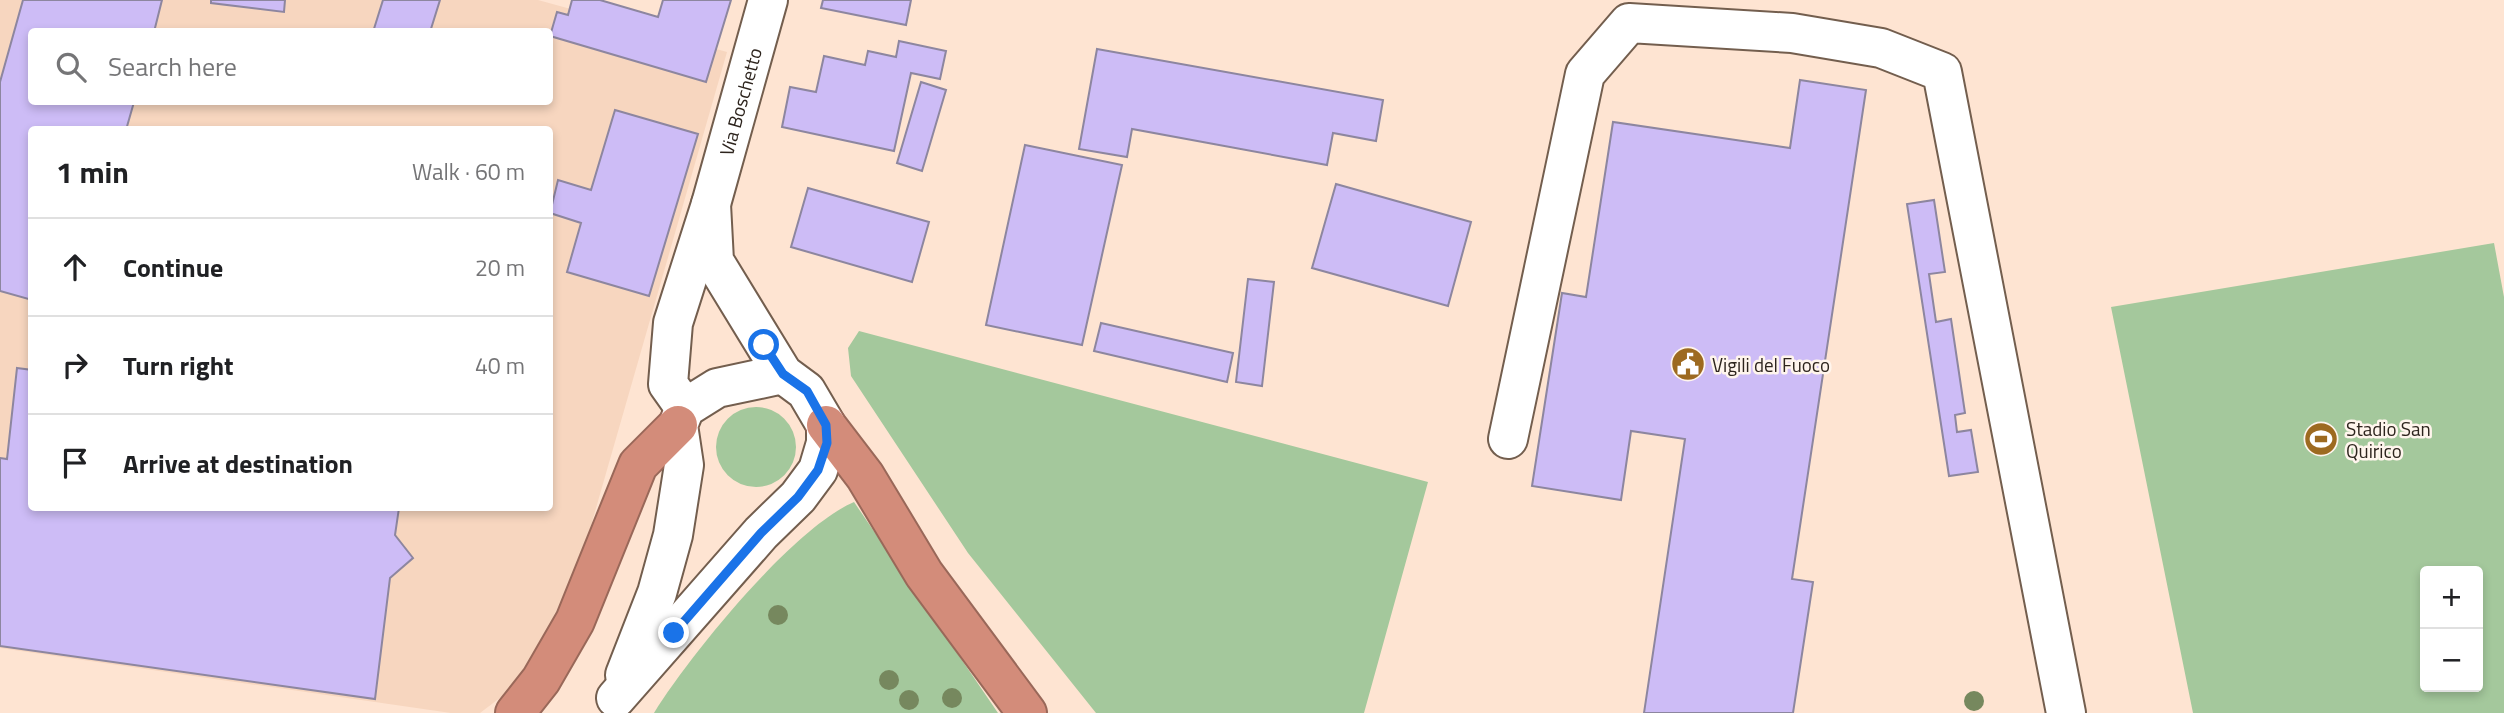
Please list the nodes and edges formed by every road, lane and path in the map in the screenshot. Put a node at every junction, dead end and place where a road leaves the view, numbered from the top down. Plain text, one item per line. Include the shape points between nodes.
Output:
1 (768, 0) edge
2 (710, 204) junction
3 (783, 374) junction
4 (682, 417) junction
5 (826, 425) junction
6 (1508, 439) dead end
7 (515, 713) edge
8 (1027, 713) edge
9 (2066, 713) edge

1 - 2 street, Via Boschetto
2 - 3 street via 714,261
2 - 4 street, Via Boschetto via 673,323 668,384
3 - 4 street via 717,388
3 - 5 street via 807,391
4 - 5 street via 684,465 673,535 657,593 616,698 798,497 818,470 827,443
4 - 7 highway via 638,465 575,621 541,680
5 - 8 highway via 865,476 924,574
6 - 9 street via 1585,74 1629,23 1792,33 1881,48 1942,72

